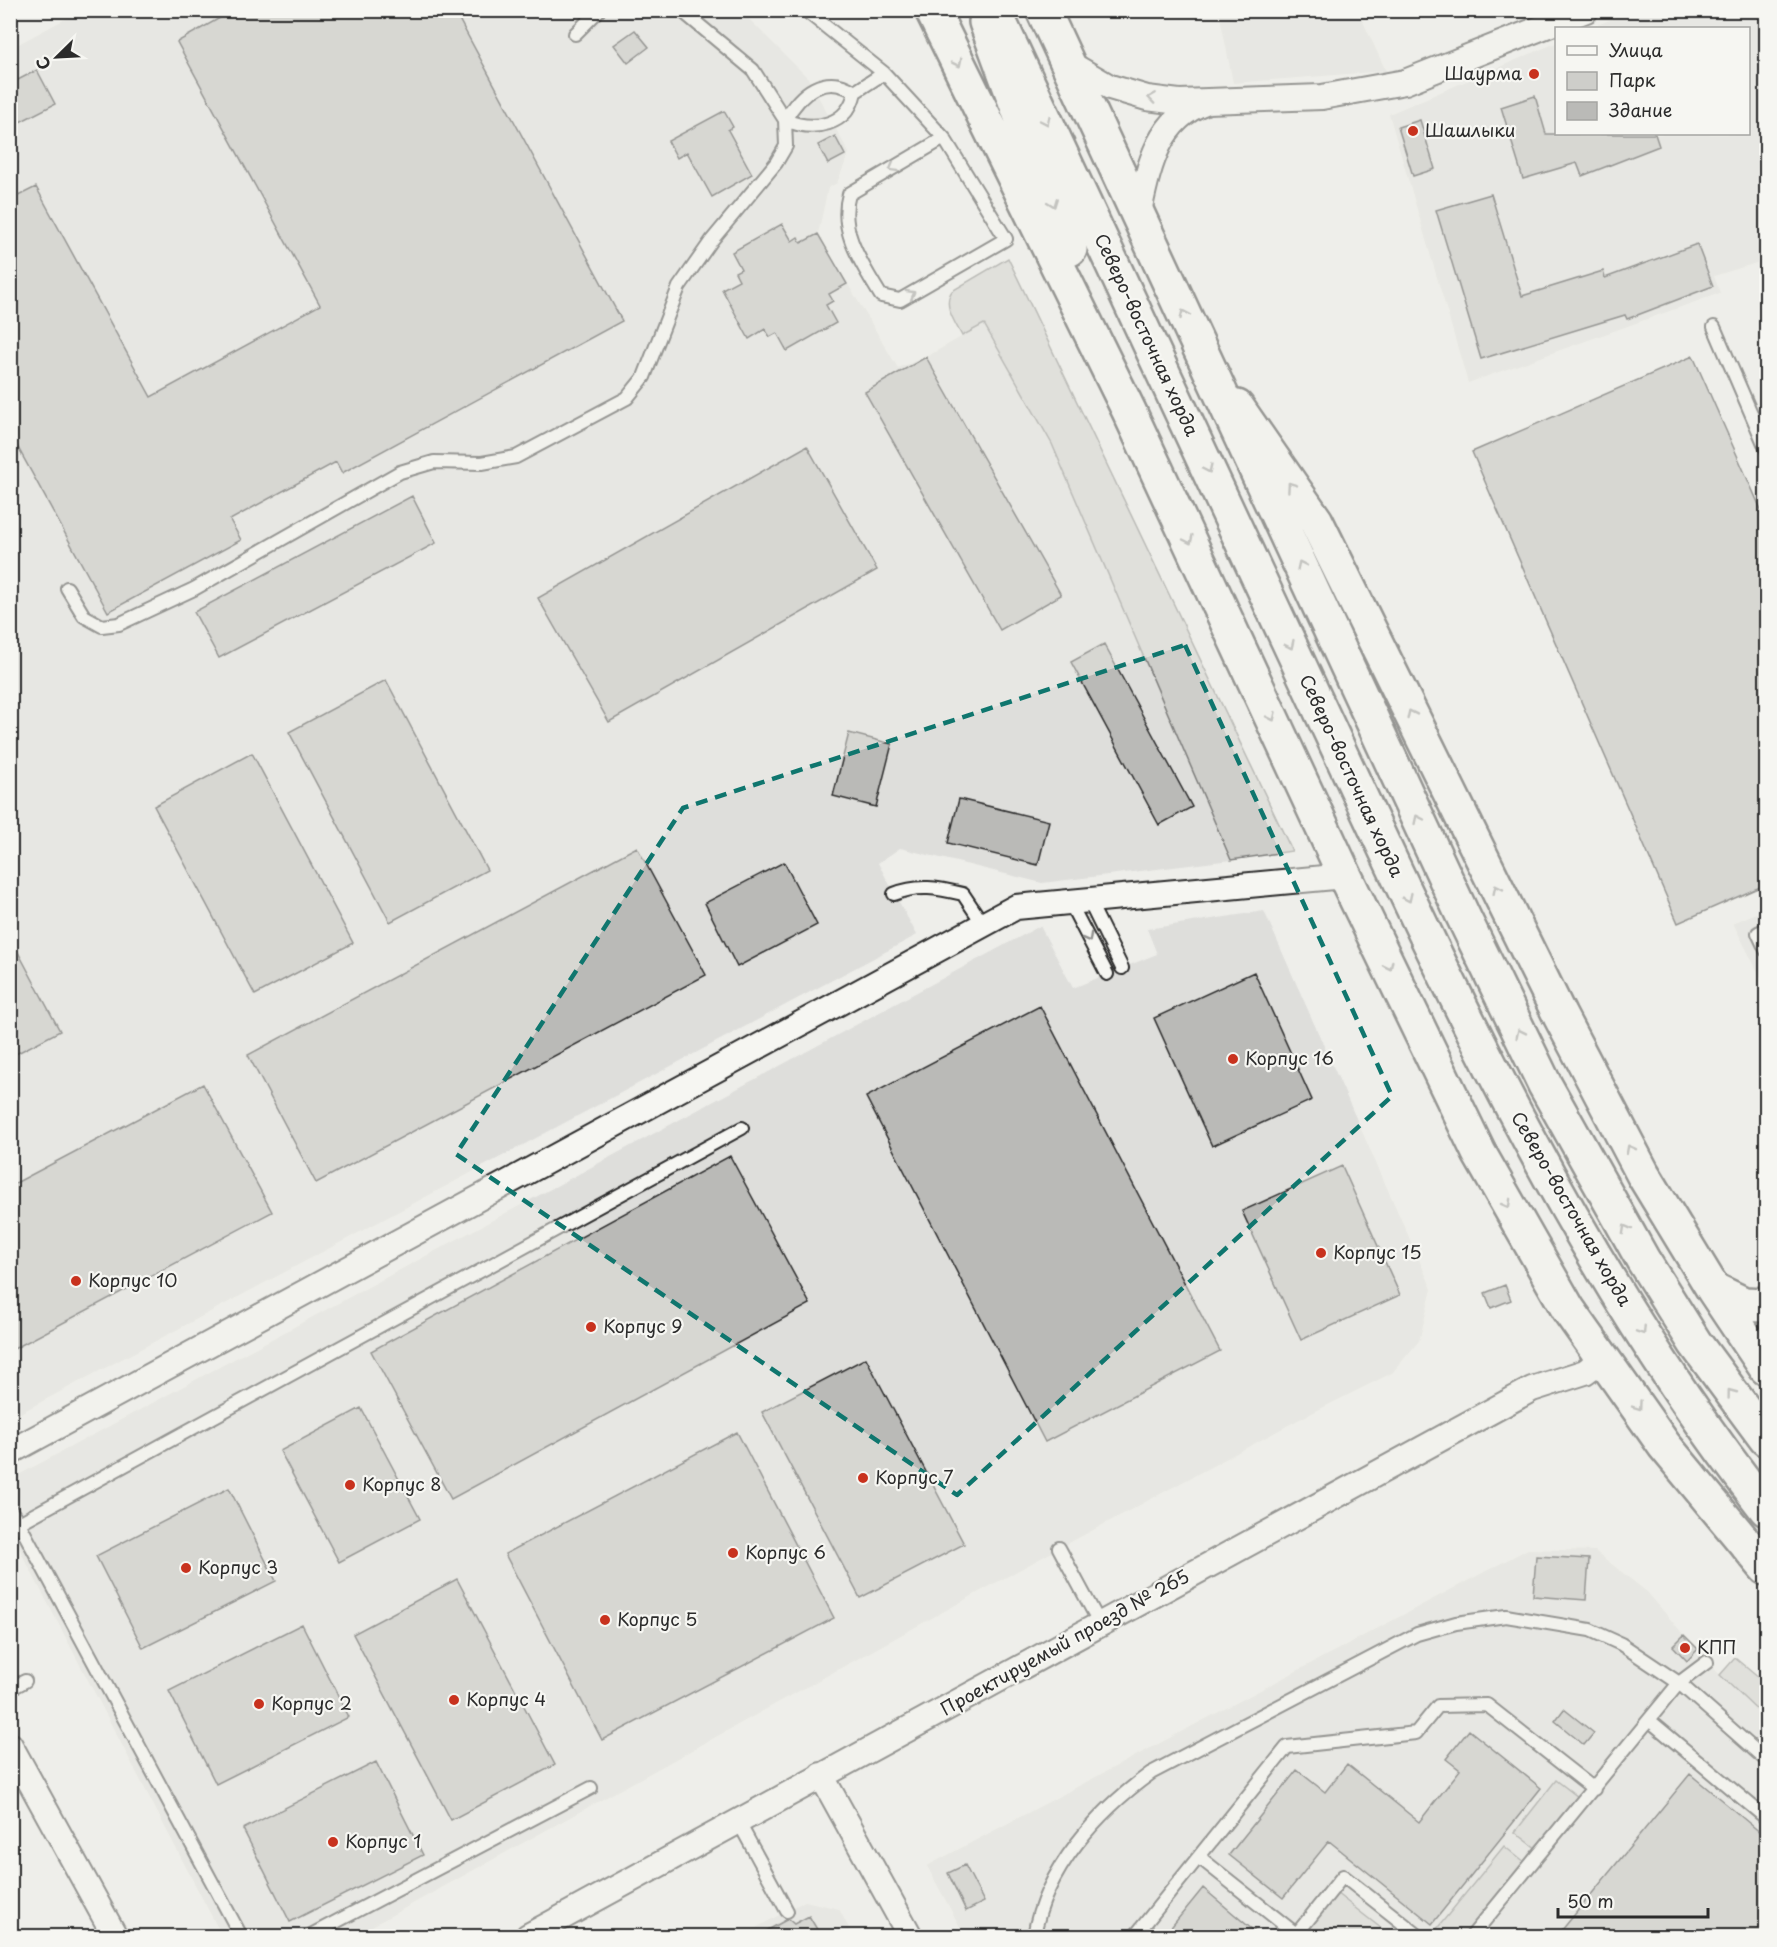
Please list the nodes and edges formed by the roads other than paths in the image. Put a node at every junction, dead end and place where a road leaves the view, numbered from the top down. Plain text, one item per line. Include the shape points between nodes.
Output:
1 (599, 10) edge
2 (681, 10) edge
3 (805, 10) edge
4 (932, 10) edge
5 (982, 10) edge
6 (994, 10) edge
7 (1043, 10) edge
8 (1586, 10) edge
9 (574, 34) dead end
10 (1067, 62) junction
11 (884, 73) junction
12 (855, 92) junction
13 (1210, 100) junction
14 (785, 120) junction
15 (944, 138) junction
16 (1138, 216) junction
17 (1714, 327) dead end
18 (1209, 367) junction
19 (1129, 411) junction
20 (1767, 448) edge
21 (67, 588) dead end
22 (1345, 876) junction
23 (894, 894) dead end
24 (1079, 900) junction
25 (983, 924) junction
26 (1767, 929) edge
27 (1767, 950) edge
28 (1122, 968) dead end
29 (1107, 974) dead end
30 (742, 1128) dead end
31 (1713, 1289) junction
32 (1767, 1305) edge
33 (1604, 1358) junction
34 (1767, 1368) edge
35 (1767, 1439) edge
36 (10, 1452) edge
37 (10, 1509) edge
38 (1767, 1509) edge
39 (19, 1523) junction
40 (1059, 1548) dead end
41 (1767, 1568) edge
42 (1100, 1624) junction
43 (1707, 1662) dead end
44 (25, 1682) dead end
45 (1679, 1683) junction
46 (10, 1689) edge
47 (1649, 1720) junction
48 (10, 1745) edge
49 (1767, 1760) edge
50 (821, 1775) junction
51 (591, 1788) dead end
52 (1594, 1789) junction
53 (1767, 1818) edge
54 (738, 1821) junction
55 (1199, 1857) junction
56 (787, 1911) dead end
57 (1296, 1935) edge
58 (115, 1936) edge
59 (241, 1936) edge
60 (309, 1936) edge
61 (528, 1936) edge
62 (910, 1936) edge
63 (1034, 1936) edge
64 (1135, 1936) edge
65 (1419, 1936) edge
66 (1472, 1936) edge

1 - 9 lane
2 - 14 lane via 753,70
3 - 11 lane
4 -> 19 main road
5 -> 19 main road
6 -> 38 main road, Северо-восточная хорда via 1423,929 1524,1130 1631,1314 1718,1447
7 - 10 main road, Северо-восточная хорда
8 - 13 street via 1405,82 1323,97
13 -> 10 street via 1147,98 1110,87
10 - 16 main road, Северо-восточная хорда
11 - 12 lane
11 - 15 lane
12 - 14 lane via 841,83 826,84 798,101
12 - 14 lane via 844,116 832,123 809,127
13 - 16 street via 1183,113 1164,133 1149,169
14 - 21 lane via 786,147 679,287 644,377 627,398 516,457 482,463 434,462 400,472 194,589 118,624 102,626 84,616
15 -> 15 lane via 849,194 844,211 854,251 881,296 900,300 1006,239
18 -> 16 main road, Северо-восточная хорда
17 - 20 lane
31 -> 18 main road via 1643,1174 1560,1016 1316,521
35 -> 18 main road, Северо-восточная хорда via 1695,1343 1643,1260 1545,1085
19 -> 22 main road
22 - 24 street
22 -> 33 main road via 1479,1153 1568,1309
23 - 25 lane via 912,887 963,894
24 - 25 street via 1016,907
24 - 28 lane
24 -> 29 lane
25 - 36 street
26 - 27 lane via 1758,933
30 - 39 lane
31 - 32 main road via 1744,1304
31 - 34 main road
33 -> 41 main road via 1664,1445
33 - 42 street, Проектируемый проезд № 265 via 1585,1372 1532,1389
37 - 39 lane
39 - 59 lane
40 - 42 lane
42 - 50 street, Проектируемый проезд № 265
43 - 45 lane
44 - 46 lane
45 - 47 lane
45 - 49 lane
45 - 63 lane via 1620,1644 1590,1630 1559,1623 1506,1616 1456,1623 1417,1634 1162,1767 1128,1790 1102,1813 1078,1843 1049,1889
47 - 52 lane
47 - 53 lane
48 - 58 street
50 - 54 street, Проектируемый проезд № 265
50 - 62 street
51 - 60 lane
52 - 55 lane via 1487,1705 1438,1706 1416,1733 1287,1747
52 - 66 lane
54 - 56 lane
54 - 61 street, Проектируемый проезд № 265
55 - 57 lane
55 - 64 lane
57 - 65 lane via 1343,1876

